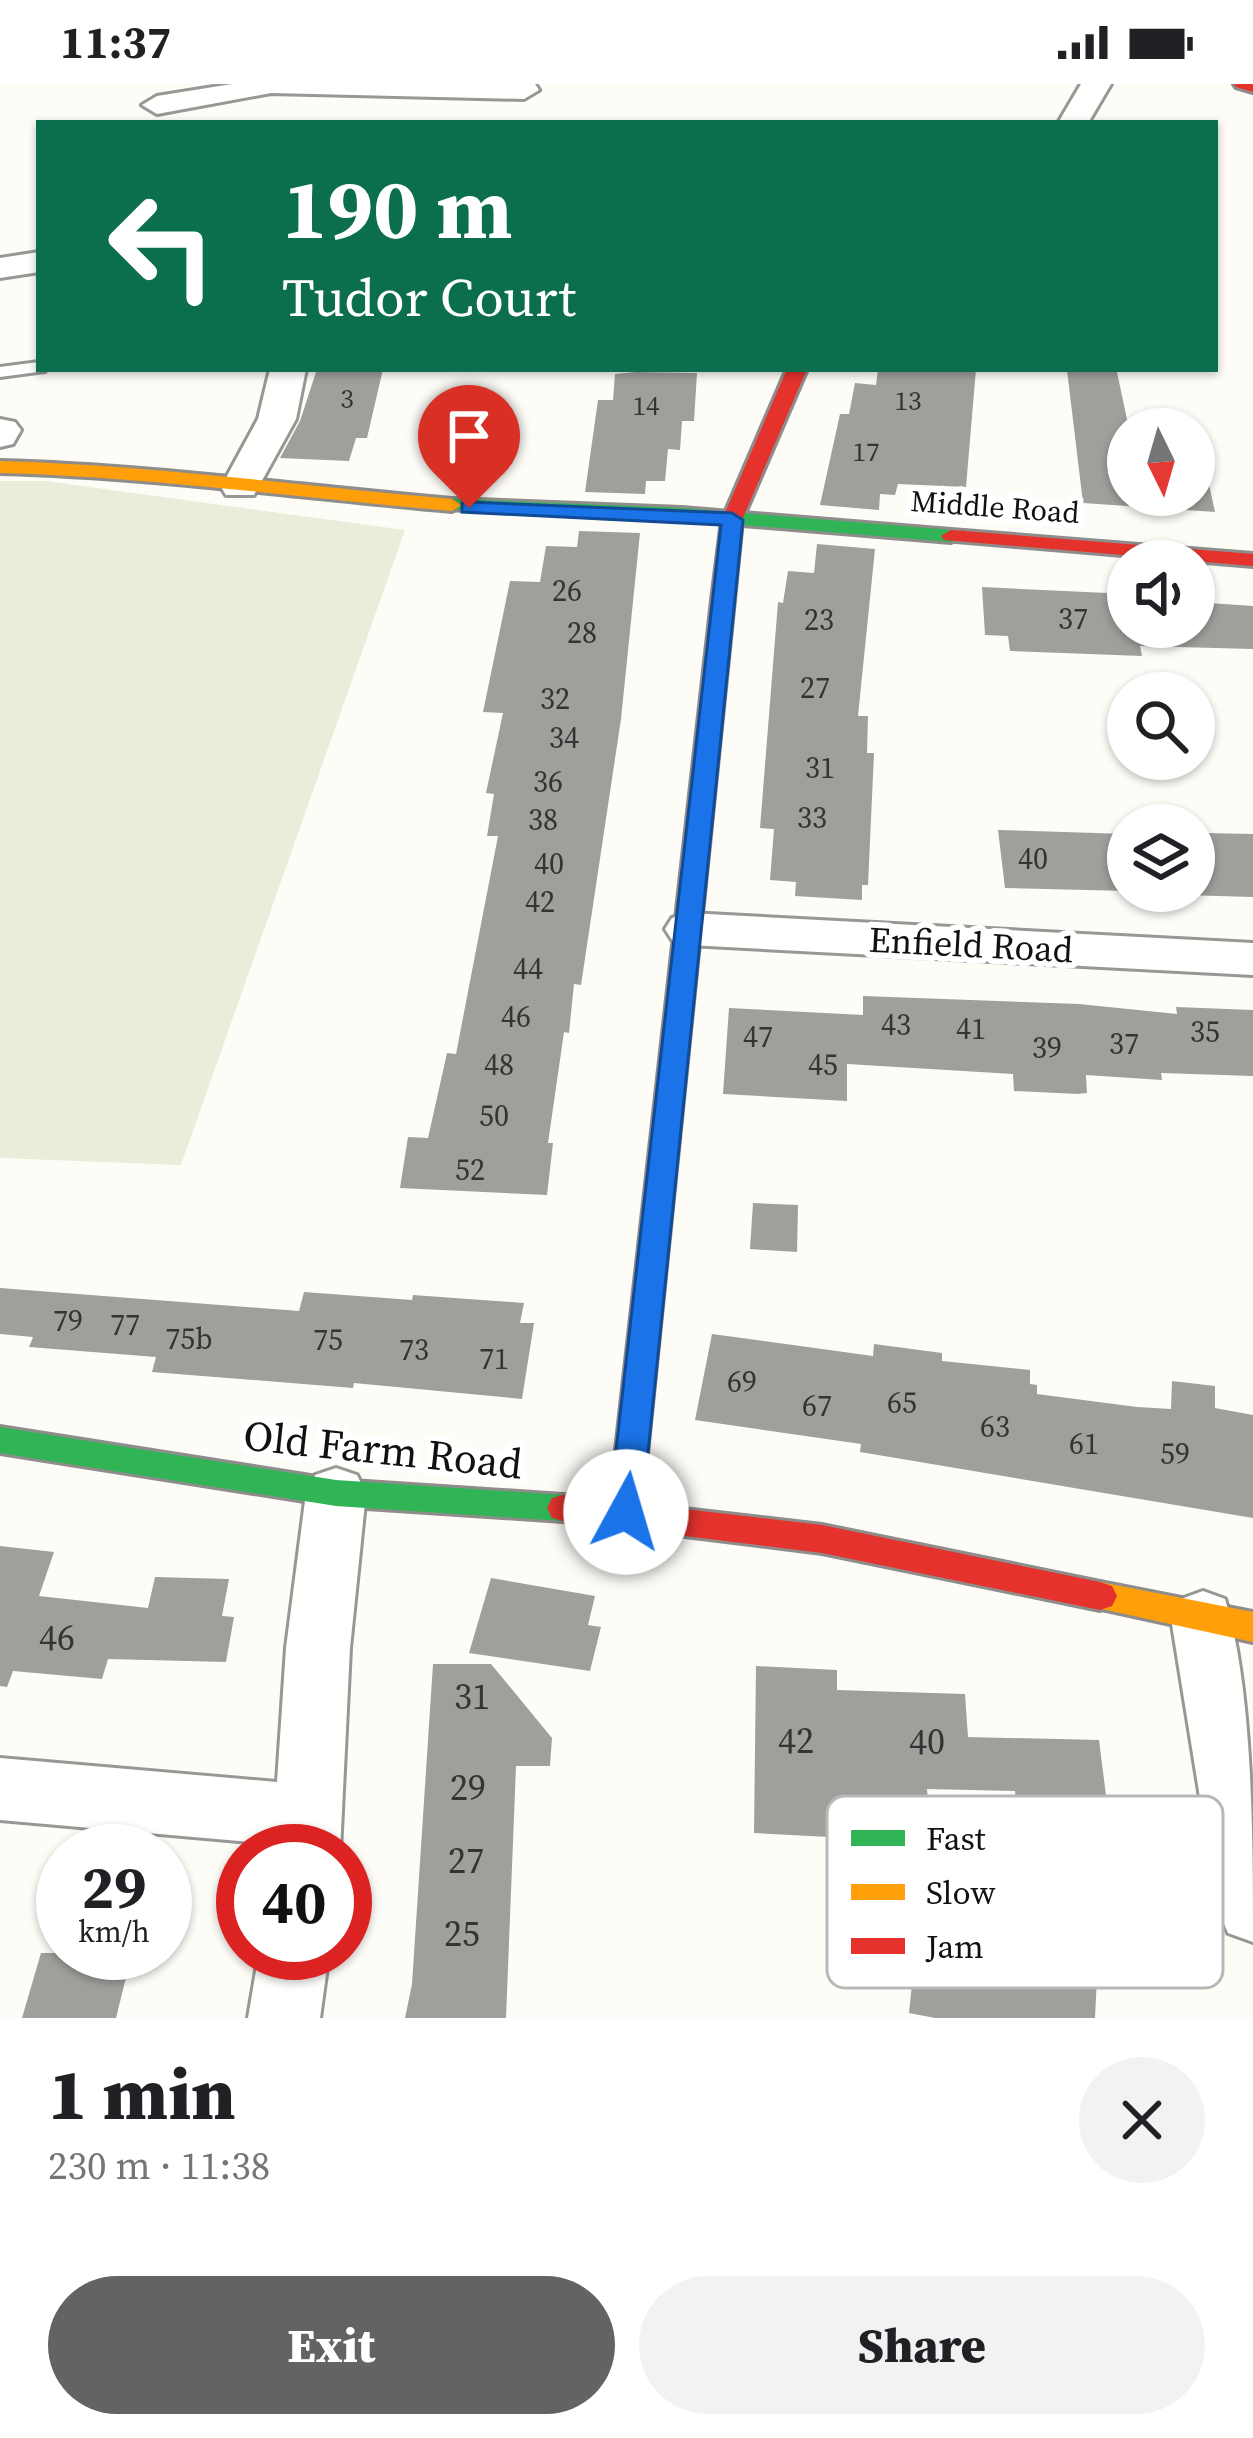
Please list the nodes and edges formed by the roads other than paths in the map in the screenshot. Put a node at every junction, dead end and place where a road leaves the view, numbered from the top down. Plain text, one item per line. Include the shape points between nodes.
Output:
1 (267, 84) edge
2 (1242, 84) edge
3 (1253, 87) edge
4 (524, 90) dead end
5 (157, 105) dead end
6 (36, 262) edge
7 (0, 268) edge
8 (36, 367) edge
9 (0, 372) edge
10 (287, 372) edge
11 (796, 372) edge
12 (1, 444) edge
13 (240, 487) junction
14 (732, 520) junction
15 (1253, 560) edge
16 (689, 929) junction
17 (1253, 959) edge
18 (0, 1440) edge
19 (336, 1493) junction
20 (626, 1512) junction
21 (1228, 1622) edge
22 (0, 1789) edge
23 (245, 1824) edge
24 (308, 1824) edge
25 (1253, 1910) edge
26 (290, 1980) edge
27 (284, 2018) edge

1 - 4 street
1 - 5 street
2 - 3 street
6 - 7 street
8 - 9 lane
10 - 13 street via 277,418
11 - 14 street
12 - 13 street, Middle Road
13 - 14 street, Middle Road
14 - 15 street, Middle Road
14 - 16 street
16 - 17 street, Enfield Road
16 - 20 street
18 - 19 street, Old Farm Road
19 - 20 street, Old Farm Road
19 - 24 street
20 - 21 street, Old Farm Road via 822,1539
21 - 25 street
22 - 23 street
26 - 27 street

